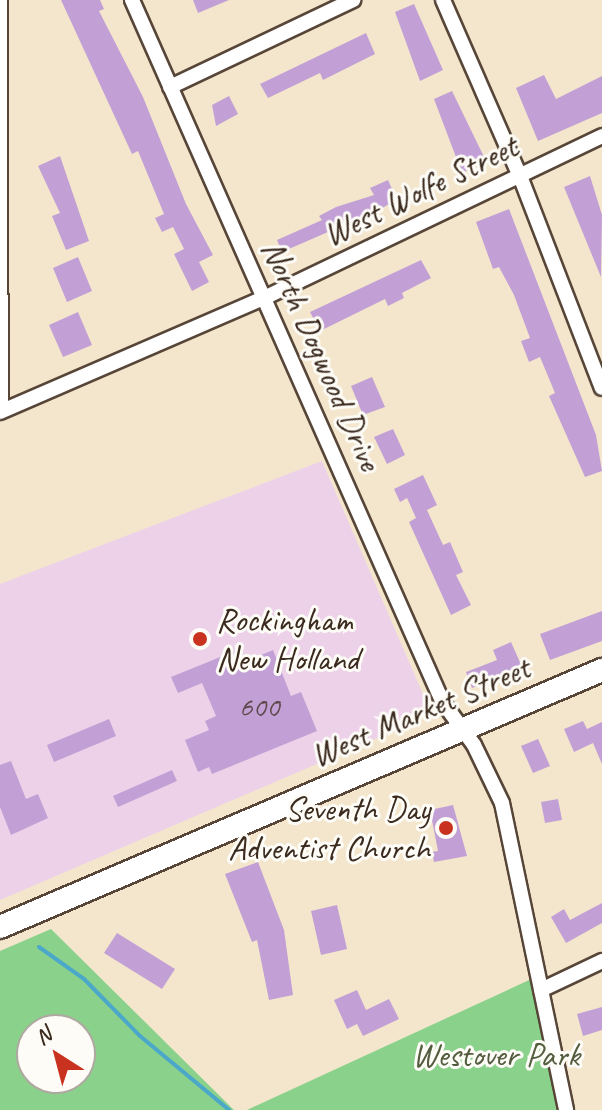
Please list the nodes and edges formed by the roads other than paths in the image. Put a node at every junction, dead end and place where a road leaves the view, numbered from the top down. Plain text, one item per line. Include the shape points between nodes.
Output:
1 (0, 0) edge
2 (132, 0) edge
3 (353, 0) edge
4 (443, 0) edge
5 (170, 87) junction
6 (602, 136) edge
7 (520, 176) junction
8 (264, 298) junction
9 (602, 388) edge
10 (1, 412) edge
11 (602, 670) edge
12 (464, 730) junction
13 (0, 927) edge
14 (602, 961) edge
15 (541, 990) junction
16 (566, 1110) edge

1 - 10 street
2 - 5 street, North Dogwood Drive
3 - 5 street
4 - 7 street
5 - 8 street, North Dogwood Drive
6 - 7 street, West Wolfe Street
7 - 8 street, West Wolfe Street
7 - 9 street
8 - 10 street, West Wolfe Street
8 - 12 street, North Dogwood Drive via 442,701
11 - 12 main road, West Market Street
12 - 13 main road, West Market Street
12 - 15 street, North Dogwood Drive via 502,803
14 - 15 street
15 - 16 street, North Dogwood Drive

